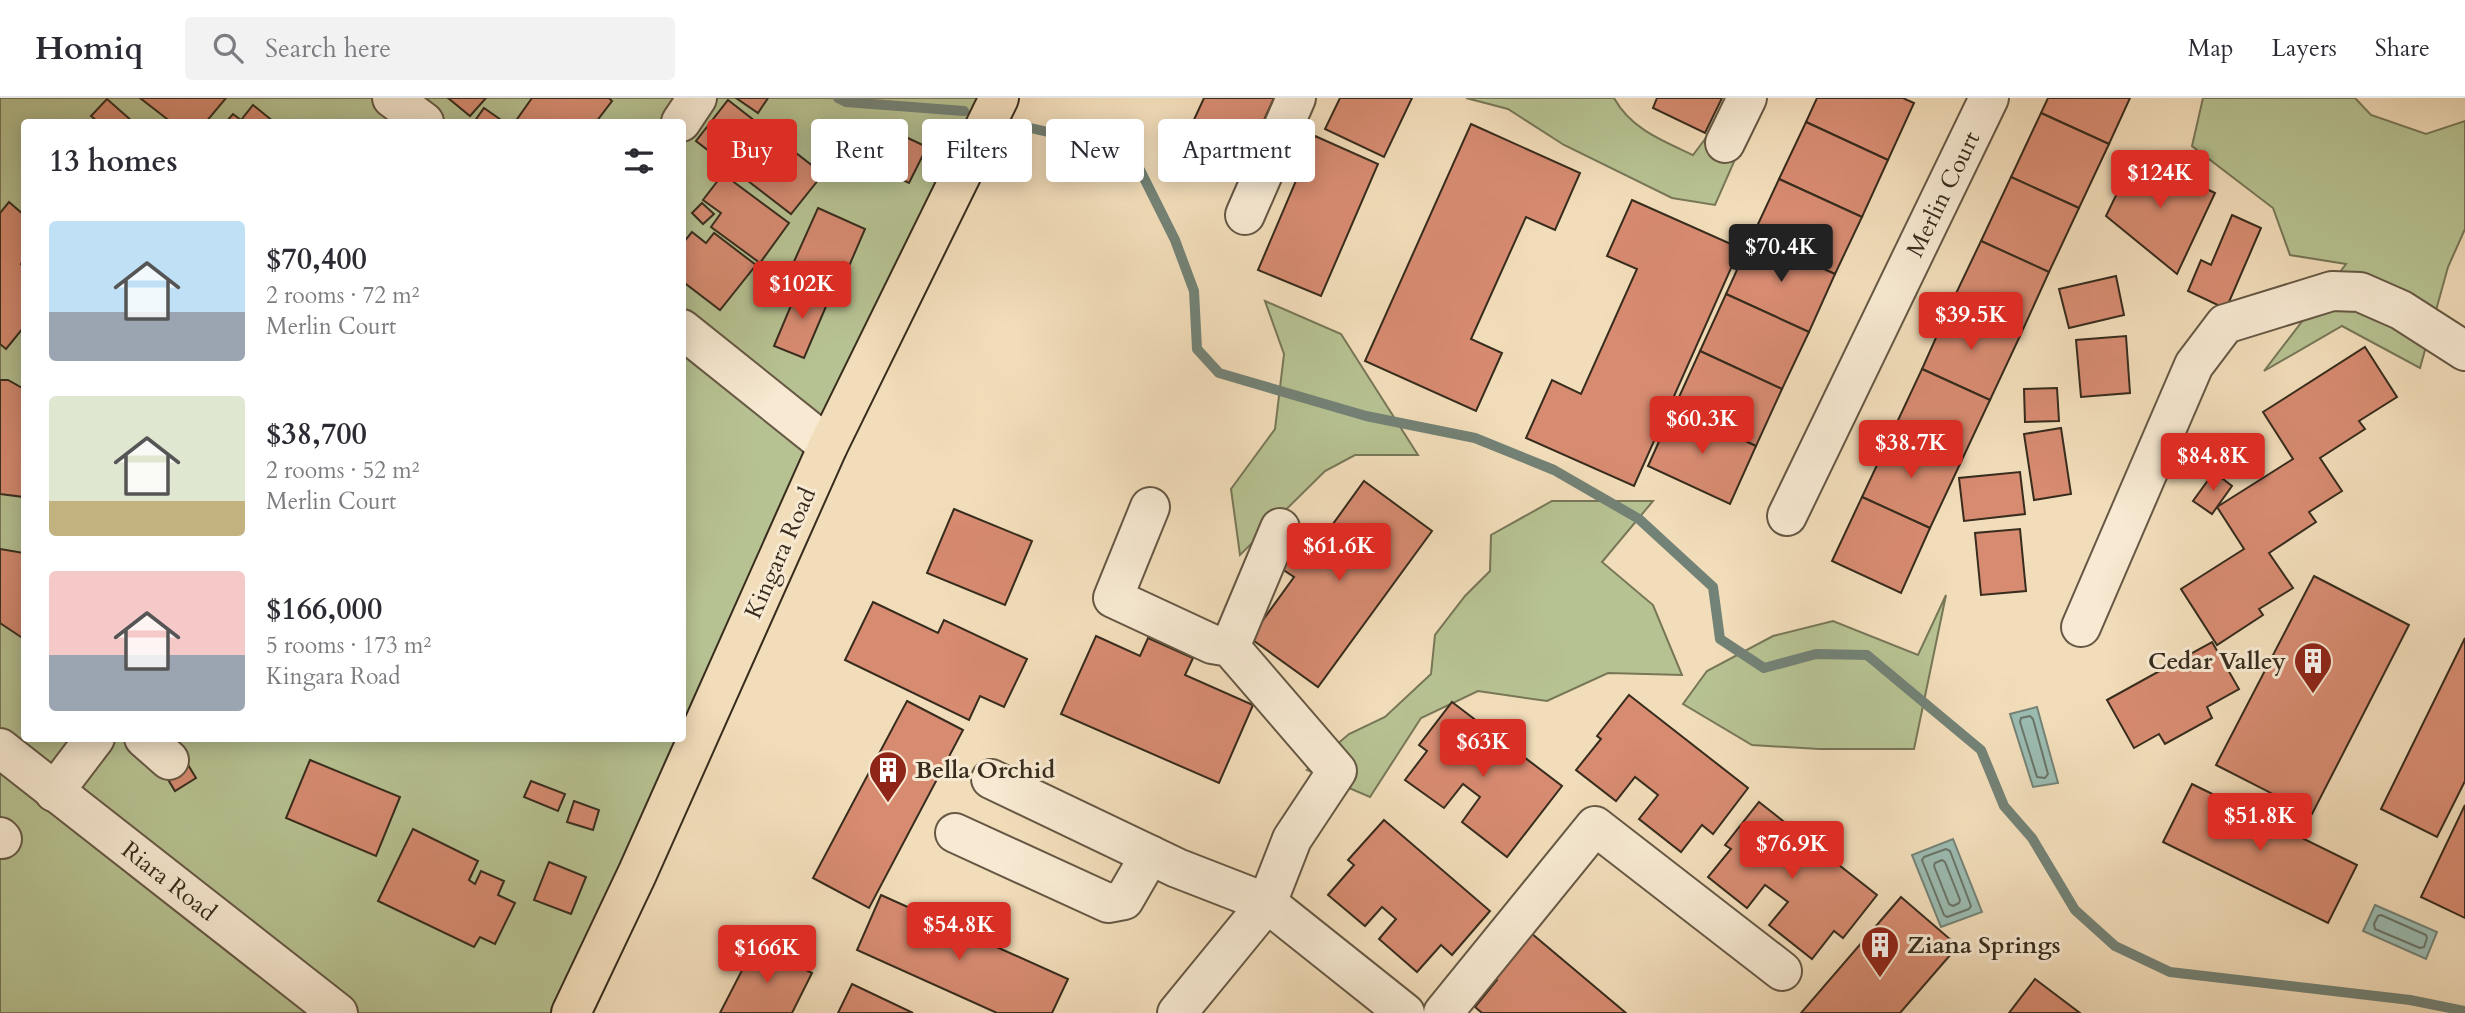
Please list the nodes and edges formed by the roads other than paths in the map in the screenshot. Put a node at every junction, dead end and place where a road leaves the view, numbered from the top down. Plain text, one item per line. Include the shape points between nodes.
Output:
1 (392, 98) edge
2 (697, 98) edge
3 (999, 98) edge
4 (1296, 98) edge
5 (1748, 98) edge
6 (1989, 98) edge
7 (420, 119) edge
8 (683, 119) edge
9 (1725, 142) dead end
10 (1245, 215) dead end
11 (686, 331) edge
12 (2465, 351) edge
13 (828, 446) junction
14 (1150, 507) dead end
15 (1787, 516) dead end
16 (1280, 528) dead end
17 (2081, 627) dead end
18 (1230, 647) junction
19 (92, 742) edge
20 (0, 748) edge
21 (991, 779) dead end
22 (54, 792) junction
23 (954, 833) dead end
24 (1150, 855) junction
25 (1267, 903) junction
26 (1782, 971) dead end
27 (336, 1012) edge
28 (571, 1013) edge
29 (1177, 1013) edge
30 (1405, 1013) edge
31 (1443, 1013) edge

1 - 7 street
2 - 8 street
3 - 13 main road, Kingara Road
4 - 10 street
5 - 9 street
6 - 15 street, Merlin Court
11 - 13 street
12 - 17 street via 2401,310 2360,292 2332,291 2225,324 2194,365
13 - 28 main road, Kingara Road
14 - 18 street via 1113,598 1212,644
16 - 18 street
18 - 25 street via 1338,771 1292,839
19 - 22 street
20 - 22 street, Riara Road
21 - 24 street
22 - 27 street, Riara Road
23 - 24 street via 1108,903 1124,900
24 - 25 street
25 - 29 street
25 - 30 street
26 - 31 street via 1595,826

